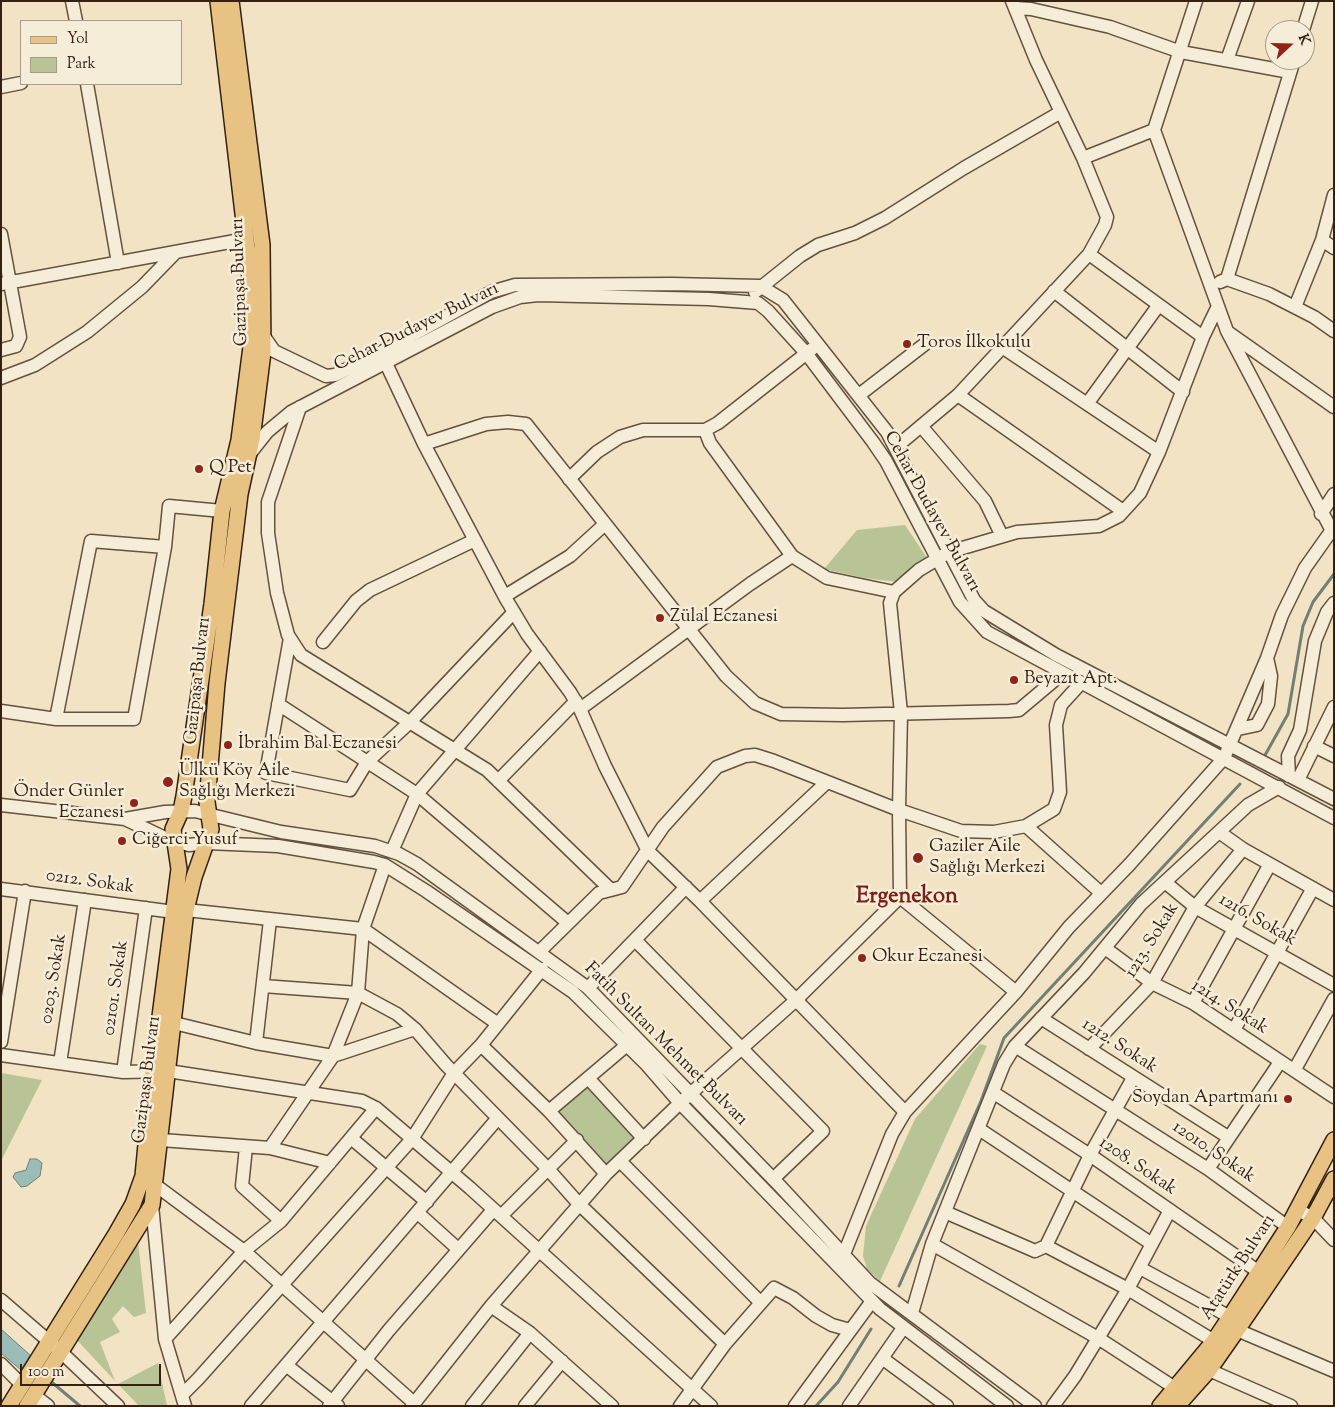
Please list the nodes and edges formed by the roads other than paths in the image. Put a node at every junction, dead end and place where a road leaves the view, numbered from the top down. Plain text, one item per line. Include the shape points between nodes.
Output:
1 (72, 1) edge
2 (218, 1) edge
3 (232, 1) edge
4 (1196, 1) edge
5 (1248, 1) edge
6 (1312, 1) edge
7 (1014, 4) edge
8 (76, 20) edge
9 (1306, 20) edge
10 (1181, 52) junction
11 (1227, 60) junction
12 (1265, 64) edge
13 (1291, 70) edge
14 (20, 83) edge
15 (87, 85) edge
16 (1, 87) edge
17 (1061, 112) junction
18 (1154, 130) junction
19 (1083, 158) junction
20 (1334, 195) edge
21 (1, 234) edge
22 (246, 239) junction
23 (1322, 240) junction
24 (1334, 248) edge
25 (176, 252) junction
26 (1089, 254) junction
27 (118, 263) junction
28 (1227, 279) junction
29 (6, 283) edge
30 (760, 286) junction
31 (1211, 286) junction
32 (1054, 291) junction
33 (747, 301) junction
34 (1158, 306) junction
35 (1218, 306) junction
36 (1295, 307) junction
37 (1227, 331) junction
38 (1334, 331) edge
39 (263, 335) junction
40 (1202, 337) junction
41 (818, 344) junction
42 (925, 344) dead end
43 (1002, 347) junction
44 (1128, 348) junction
45 (1, 350) edge
46 (806, 353) junction
47 (384, 358) junction
48 (1, 378) edge
49 (1183, 392) junction
50 (858, 396) junction
51 (958, 396) junction
52 (1087, 404) junction
53 (300, 407) junction
54 (1334, 407) edge
55 (921, 426) junction
56 (705, 430) junction
57 (424, 444) junction
58 (896, 447) junction
59 (1159, 452) junction
60 (248, 456) junction
61 (569, 479) junction
62 (1334, 494) edge
63 (222, 511) junction
64 (1123, 511) junction
65 (1322, 514) junction
66 (605, 524) junction
67 (1332, 528) edge
68 (1002, 536) junction
69 (474, 540) junction
70 (164, 547) junction
71 (948, 552) junction
72 (792, 556) junction
73 (937, 560) junction
74 (894, 592) junction
75 (504, 596) junction
76 (1334, 603) edge
77 (514, 612) junction
78 (688, 629) junction
79 (290, 638) junction
80 (323, 642) dead end
81 (540, 651) junction
82 (1267, 658) junction
83 (1063, 673) junction
84 (1081, 683) junction
85 (278, 704) junction
86 (578, 705) junction
87 (1, 711) edge
88 (901, 713) junction
89 (1332, 713) edge
90 (56, 719) junction
91 (410, 722) junction
92 (1238, 728) junction
93 (1314, 746) junction
94 (454, 749) junction
95 (1227, 752) junction
96 (1334, 756) edge
97 (367, 762) junction
98 (1294, 778) junction
99 (498, 782) junction
100 (827, 782) junction
101 (1279, 787) junction
102 (417, 794) junction
103 (1334, 798) edge
104 (1, 805) edge
105 (899, 810) junction
106 (181, 811) junction
107 (210, 815) junction
108 (1334, 818) edge
109 (125, 819) junction
110 (1026, 826) junction
111 (1219, 832) junction
112 (175, 840) junction
113 (206, 843) junction
114 (1243, 849) junction
115 (648, 851) junction
116 (392, 852) junction
117 (1270, 864) junction
118 (385, 865) junction
119 (1166, 883) junction
120 (1, 888) edge
121 (686, 888) junction
122 (1312, 888) junction
123 (611, 890) junction
124 (25, 891) junction
125 (1101, 893) junction
126 (900, 897) junction
127 (85, 900) junction
128 (1334, 900) edge
129 (700, 901) junction
130 (1196, 907) junction
131 (146, 908) junction
132 (180, 911) junction
133 (270, 920) junction
134 (568, 923) junction
135 (1234, 928) junction
136 (363, 929) junction
137 (635, 940) junction
138 (1105, 948) junction
139 (539, 952) junction
140 (1278, 953) junction
141 (542, 969) junction
142 (1152, 983) junction
143 (1334, 985) edge
144 (263, 986) junction
145 (588, 988) junction
146 (1016, 992) junction
147 (358, 993) junction
148 (1334, 999) edge
149 (795, 1001) junction
150 (1193, 1003) junction
151 (1041, 1018) junction
152 (174, 1023) junction
153 (498, 1024) junction
154 (415, 1029) junction
155 (1234, 1030) junction
156 (1, 1042) edge
157 (256, 1043) junction
158 (481, 1045) junction
159 (627, 1045) junction
160 (1016, 1046) junction
161 (742, 1047) junction
162 (1089, 1049) junction
163 (1, 1055) edge
164 (333, 1056) junction
165 (1280, 1062) junction
166 (60, 1063) junction
167 (1295, 1069) junction
168 (161, 1071) junction
169 (123, 1072) junction
170 (454, 1073) junction
171 (588, 1078) junction
172 (1133, 1078) junction
173 (307, 1093) junction
174 (690, 1093) junction
175 (994, 1093) junction
176 (1334, 1097) edge
177 (680, 1103) junction
178 (376, 1108) junction
179 (549, 1110) junction
180 (1115, 1110) junction
181 (905, 1112) junction
182 (498, 1118) junction
183 (979, 1129) junction
184 (1228, 1137) junction
185 (351, 1138) junction
186 (412, 1139) junction
187 (644, 1139) junction
188 (161, 1140) junction
189 (577, 1140) junction
190 (1334, 1140) edge
191 (246, 1147) junction
192 (270, 1148) junction
193 (1090, 1155) junction
194 (620, 1161) junction
195 (330, 1163) junction
196 (386, 1168) junction
197 (548, 1169) junction
198 (1208, 1169) junction
199 (452, 1173) junction
200 (606, 1174) junction
201 (773, 1179) junction
202 (1334, 1179) edge
203 (154, 1184) junction
204 (1072, 1191) junction
205 (427, 1202) junction
206 (580, 1204) junction
207 (152, 1206) junction
208 (1170, 1210) junction
209 (1298, 1210) junction
210 (945, 1212) junction
211 (418, 1213) junction
212 (497, 1213) junction
213 (1313, 1218) junction
214 (281, 1221) junction
215 (1288, 1227) junction
216 (1334, 1240) edge
217 (932, 1244) junction
218 (1152, 1244) junction
219 (1046, 1246) junction
220 (458, 1249) junction
221 (539, 1250) junction
222 (244, 1251) junction
223 (844, 1254) junction
224 (1140, 1268) junction
225 (1259, 1272) junction
226 (282, 1286) junction
227 (1128, 1289) junction
228 (1, 1300) edge
229 (872, 1301) junction
230 (760, 1302) junction
231 (490, 1306) junction
232 (912, 1313) junction
233 (324, 1321) junction
234 (1234, 1324) junction
235 (903, 1328) junction
236 (850, 1330) junction
237 (530, 1333) junction
238 (1098, 1338) junction
239 (165, 1339) junction
240 (1214, 1341) junction
241 (724, 1344) junction
242 (54, 1352) junction
243 (366, 1358) junction
244 (882, 1358) junction
245 (562, 1361) junction
246 (1, 1364) edge
247 (286, 1365) junction
248 (1209, 1370) junction
249 (1334, 1371) edge
250 (24, 1381) junction
251 (1175, 1388) junction
252 (692, 1389) junction
253 (30, 1400) edge
254 (183, 1400) edge
255 (258, 1403) edge
256 (333, 1404) edge
257 (413, 1404) edge
258 (9, 1406) edge
259 (48, 1406) edge
260 (118, 1406) edge
261 (472, 1406) edge
262 (525, 1406) edge
263 (612, 1406) edge
264 (680, 1406) edge
265 (712, 1406) edge
266 (795, 1406) edge
267 (849, 1406) edge
268 (947, 1406) edge
269 (1007, 1406) edge
270 (1035, 1406) edge
271 (1053, 1406) edge
272 (1160, 1406) edge
273 (1177, 1406) edge
274 (1291, 1406) edge

1 - 8 street
2 - 22 main road, Gazipaşa Bulvarı
3 - 39 main road, Gazipaşa Bulvarı via 262,245
4 - 10 street
5 - 11 street
6 - 9 street
7 - 10 street via 1110,27
7 - 17 street
10 - 11 street
10 - 18 street
11 - 12 street
13 - 28 street
14 - 16 street
15 - 27 street
17 - 19 street
17 - 30 street via 885,218 855,233 818,245
18 - 19 street
18 - 31 street
19 - 26 street via 1107,218
20 - 23 street
21 - 29 street
22 - 25 street
22 - 63 main road, Gazipaşa Bulvarı via 251,288 251,347 239,440
23 - 24 street
23 - 36 street
25 - 27 street
25 - 48 street via 142,287 87,332 36,364
26 - 32 street
26 - 34 street
27 - 29 street
28 - 31 street
28 - 36 street
29 - 45 street via 20,337 16,346
30 - 33 street
30 - 41 street, Cehar Dudayev Bulvarı via 783,300
30 - 47 street, Cehar Dudayev Bulvarı via 515,284 491,292
31 - 35 street
32 - 43 street
32 - 44 street
33 - 46 street, Cehar Dudayev Bulvarı via 758,303 768,311
33 - 47 street, Cehar Dudayev Bulvarı via 520,297
34 - 40 street
34 - 44 street
35 - 37 street
35 - 40 street
36 - 38 street
37 - 54 street
37 - 65 street
39 - 47 street, Cehar Dudayev Bulvarı via 274,351 326,376
39 - 60 main road, Gazipaşa Bulvarı
40 - 49 street
41 - 46 street
41 - 50 street, Cehar Dudayev Bulvarı
42 - 50 street
43 - 51 street
43 - 52 street
44 - 49 street
44 - 52 street
46 - 56 street
46 - 73 street, Cehar Dudayev Bulvarı via 886,461
47 - 53 street, Cehar Dudayev Bulvarı
47 - 57 street
49 - 59 street
50 - 58 street, Cehar Dudayev Bulvarı
51 - 55 street
51 - 64 street
52 - 59 street
53 - 60 street, Cehar Dudayev Bulvarı via 267,432
53 - 79 street via 268,502 268,533 277,593
55 - 58 street
55 - 68 street via 985,501
56 - 61 street via 643,430 620,437 597,452
56 - 72 street via 710,443
57 - 61 street via 486,424 526,424
57 - 69 street
58 - 71 street, Cehar Dudayev Bulvarı
59 - 64 street via 1140,493
60 - 107 main road, Gazipaşa Bulvarı via 240,494 220,664 207,802
61 - 66 street
62 - 65 street
63 - 70 street via 169,506
63 - 106 main road, Gazipaşa Bulvarı via 212,604
64 - 68 street via 1099,526
65 - 67 street
66 - 75 street via 570,556
66 - 78 street
67 - 82 street via 1305,568 1282,615
68 - 71 street
69 - 75 street
69 - 80 street via 370,590 356,601
70 - 90 street via 134,719
70 - 90 street via 91,541
71 - 73 street
71 - 95 street, Cehar Dudayev Bulvarı via 974,600 984,611
72 - 74 street via 827,578
72 - 78 street
73 - 74 street via 919,570
73 - 83 street, Cehar Dudayev Bulvarı via 960,602 986,632
74 - 88 street via 890,602
75 - 77 street
76 - 98 street via 1315,641 1300,730 1288,756
77 - 81 street
77 - 91 street
78 - 86 street
78 - 88 street via 726,676 755,703 781,714
79 - 85 street
79 - 91 street via 300,655
81 - 86 street
81 - 94 street
82 - 92 street
82 - 92 street via 1271,676 1268,704 1257,725
83 - 84 street, Cehar Dudayev Bulvarı
83 - 88 street via 1019,710
84 - 95 street, Cehar Dudayev Bulvarı
84 - 110 street via 1061,705 1056,725 1060,792 1054,809
85 - 97 street
85 - 97 street via 266,774 350,790
86 - 99 street
86 - 115 street via 604,766
87 - 90 street
88 - 105 street
89 - 93 street
91 - 94 street
91 - 97 street
92 - 95 street
93 - 96 street
93 - 98 street
94 - 99 street
94 - 102 street
95 - 98 street, Cehar Dudayev Bulvarı
95 - 101 street, Cehar Dudayev Bulvarı
95 - 125 street
97 - 102 street
98 - 103 street, Cehar Dudayev Bulvarı
99 - 123 street
100 - 105 street
100 - 115 street via 754,755 736,758 717,767 663,828
100 - 129 street
101 - 108 street, Cehar Dudayev Bulvarı
101 - 111 street via 1248,805
102 - 116 street
102 - 134 street
104 - 109 street
105 - 110 street via 961,831 994,832
105 - 126 street
106 - 107 street, Fatih Sultan Mehmet Bulvarı
106 - 109 street, Fatih Sultan Mehmet Bulvarı
106 - 112 main road, Gazipaşa Bulvarı via 173,829
107 - 113 main road, Gazipaşa Bulvarı via 211,829
107 - 116 street, Fatih Sultan Mehmet Bulvarı via 281,832 375,846
109 - 112 street, Fatih Sultan Mehmet Bulvarı via 163,838
110 - 125 street
111 - 114 street
111 - 119 street
112 - 113 street, Fatih Sultan Mehmet Bulvarı via 189,845
112 - 132 main road, Gazipaşa Bulvarı
113 - 118 street, Fatih Sultan Mehmet Bulvarı via 278,846
113 - 132 main road, Gazipaşa Bulvarı
114 - 117 street
114 - 130 street, 1213. Sokak
115 - 121 street
115 - 123 street via 622,887
116 - 139 street, Fatih Sultan Mehmet Bulvarı via 417,864
117 - 122 street
117 - 135 street
118 - 136 street
118 - 141 street, Fatih Sultan Mehmet Bulvarı
119 - 130 street, 1216. Sokak
119 - 138 street via 1141,904
120 - 124 street, 0212. Sokak
121 - 129 street
121 - 137 street
122 - 128 street
122 - 140 street
123 - 134 street via 599,893
124 - 127 street, 0212. Sokak
124 - 156 street
125 - 146 street via 1041,958
126 - 146 street
126 - 149 street
127 - 131 street, 0212. Sokak
127 - 166 street, 0203. Sokak
129 - 149 street
130 - 135 street, 1216. Sokak
130 - 142 street, 1213. Sokak
131 - 132 street, 0212. Sokak
131 - 169 street, 02101. Sokak
132 - 133 street, 0212. Sokak
132 - 152 main road, Gazipaşa Bulvarı
132 - 168 main road, Gazipaşa Bulvarı
133 - 136 street, 0212. Sokak
133 - 144 street
134 - 139 street
135 - 140 street, 1216. Sokak
135 - 150 street
136 - 147 street
136 - 153 street
137 - 145 street
137 - 161 street
138 - 142 street, 1214. Sokak
138 - 151 street
139 - 145 street, Fatih Sultan Mehmet Bulvarı
140 - 143 street, 1216. Sokak
140 - 155 street
141 - 153 street
141 - 159 street, Fatih Sultan Mehmet Bulvarı via 573,992
142 - 150 street, 1214. Sokak
142 - 162 street, 1213. Sokak
144 - 147 street
144 - 157 street
145 - 174 street, Fatih Sultan Mehmet Bulvarı
146 - 181 street
147 - 154 street via 397,1014
147 - 164 street
148 - 167 street
149 - 161 street
149 - 181 street
150 - 155 street, 1214. Sokak
151 - 160 street
151 - 162 street, 1212. Sokak
152 - 157 street
152 - 168 main road, Gazipaşa Bulvarı
153 - 158 street
154 - 164 street
154 - 170 street
155 - 165 street, 1214. Sokak
157 - 164 street
158 - 170 street
158 - 179 street
159 - 171 street
159 - 177 street, Fatih Sultan Mehmet Bulvarı
160 - 175 street via 1004,1064
160 - 180 street, 12010. Sokak
161 - 174 street
161 - 201 street via 823,1131
162 - 172 street, 1212. Sokak
163 - 166 street
164 - 173 street
165 - 167 street, 1214. Sokak
165 - 184 street
166 - 169 street
167 - 176 street, 1214. Sokak
168 - 169 street
168 - 173 street
168 - 188 main road, Gazipaşa Bulvarı
168 - 242 main road, Gazipaşa Bulvarı via 143,1176 134,1204
170 - 182 street
170 - 186 street
171 - 179 street
171 - 187 street
172 - 180 street
172 - 184 street, 1212. Sokak
173 - 178 street via 362,1100
173 - 192 street
174 - 177 street
174 - 201 street, Fatih Sultan Mehmet Bulvarı
175 - 183 street
175 - 193 street, 1208. Sokak
177 - 187 street
177 - 229 street, Fatih Sultan Mehmet Bulvarı
178 - 185 street
178 - 186 street
179 - 189 street
180 - 193 street
180 - 198 street, 12010. Sokak
181 - 223 street via 892,1134
182 - 197 street
182 - 199 street
183 - 204 street
183 - 210 street
184 - 198 street
185 - 195 street
185 - 196 street
186 - 196 street
186 - 199 street
187 - 194 street
188 - 191 street
188 - 203 main road, Gazipaşa Bulvarı
189 - 197 street
189 - 200 street
190 - 209 main road, Atatürk Bulvarı
191 - 192 street
191 - 214 street via 242,1186
192 - 195 street
193 - 204 street
193 - 208 street, 1208. Sokak
194 - 200 street
194 - 230 street
195 - 214 street
196 - 205 street
196 - 226 street
197 - 206 street
197 - 212 street
198 - 215 street, 12010. Sokak
199 - 205 street
199 - 212 street
200 - 206 street
201 - 223 street, Fatih Sultan Mehmet Bulvarı
202 - 213 main road, Atatürk Bulvarı
203 - 207 main road, Gazipaşa Bulvarı
203 - 222 street
204 - 218 street
204 - 219 street
205 - 211 street
206 - 221 street
206 - 241 street
207 - 239 street
207 - 242 main road, Gazipaşa Bulvarı via 130,1244
208 - 218 street
208 - 225 street, 1208. Sokak
209 - 213 street
209 - 215 main road, Atatürk Bulvarı
210 - 217 street
210 - 219 street via 1029,1249 1035,1251
211 - 220 street
211 - 233 street
212 - 220 street
212 - 221 street
213 - 216 street
213 - 234 main road, Atatürk Bulvarı
214 - 222 street
215 - 225 main road, Atatürk Bulvarı
217 - 232 street
217 - 238 street
218 - 224 street
219 - 227 street
220 - 243 street
221 - 231 street
221 - 252 street
222 - 226 street
222 - 239 street
223 - 232 street, Fatih Sultan Mehmet Bulvarı via 870,1283
224 - 227 street
224 - 234 street
225 - 234 main road, Atatürk Bulvarı
226 - 233 street
226 - 254 street
227 - 238 street
227 - 240 street
228 - 242 street
229 - 235 street, Fatih Sultan Mehmet Bulvarı
229 - 236 street
230 - 236 street via 774,1288 824,1320
230 - 241 street
231 - 237 street
231 - 257 street
232 - 270 street, Fatih Sultan Mehmet Bulvarı
233 - 243 street
233 - 247 street
234 - 240 main road, Atatürk Bulvarı
234 - 248 main road, Atatürk Bulvarı
234 - 249 street
235 - 244 street
235 - 269 street, Fatih Sultan Mehmet Bulvarı
236 - 266 street
237 - 245 street
237 - 261 street
238 - 251 street
238 - 271 street
239 - 254 street
240 - 251 main road, Atatürk Bulvarı
241 - 252 street
242 - 250 main road, Gazipaşa Bulvarı via 39,1358
242 - 253 main road via 42,1382
242 - 260 street
243 - 256 street
243 - 257 street
244 - 267 street
244 - 268 street
245 - 262 street
245 - 263 street
246 - 250 street
247 - 255 street
247 - 256 street
248 - 273 main road, Atatürk Bulvarı
248 - 274 street
250 - 258 main road
251 - 272 main road, Atatürk Bulvarı
252 - 264 street
252 - 265 street
253 - 259 street

